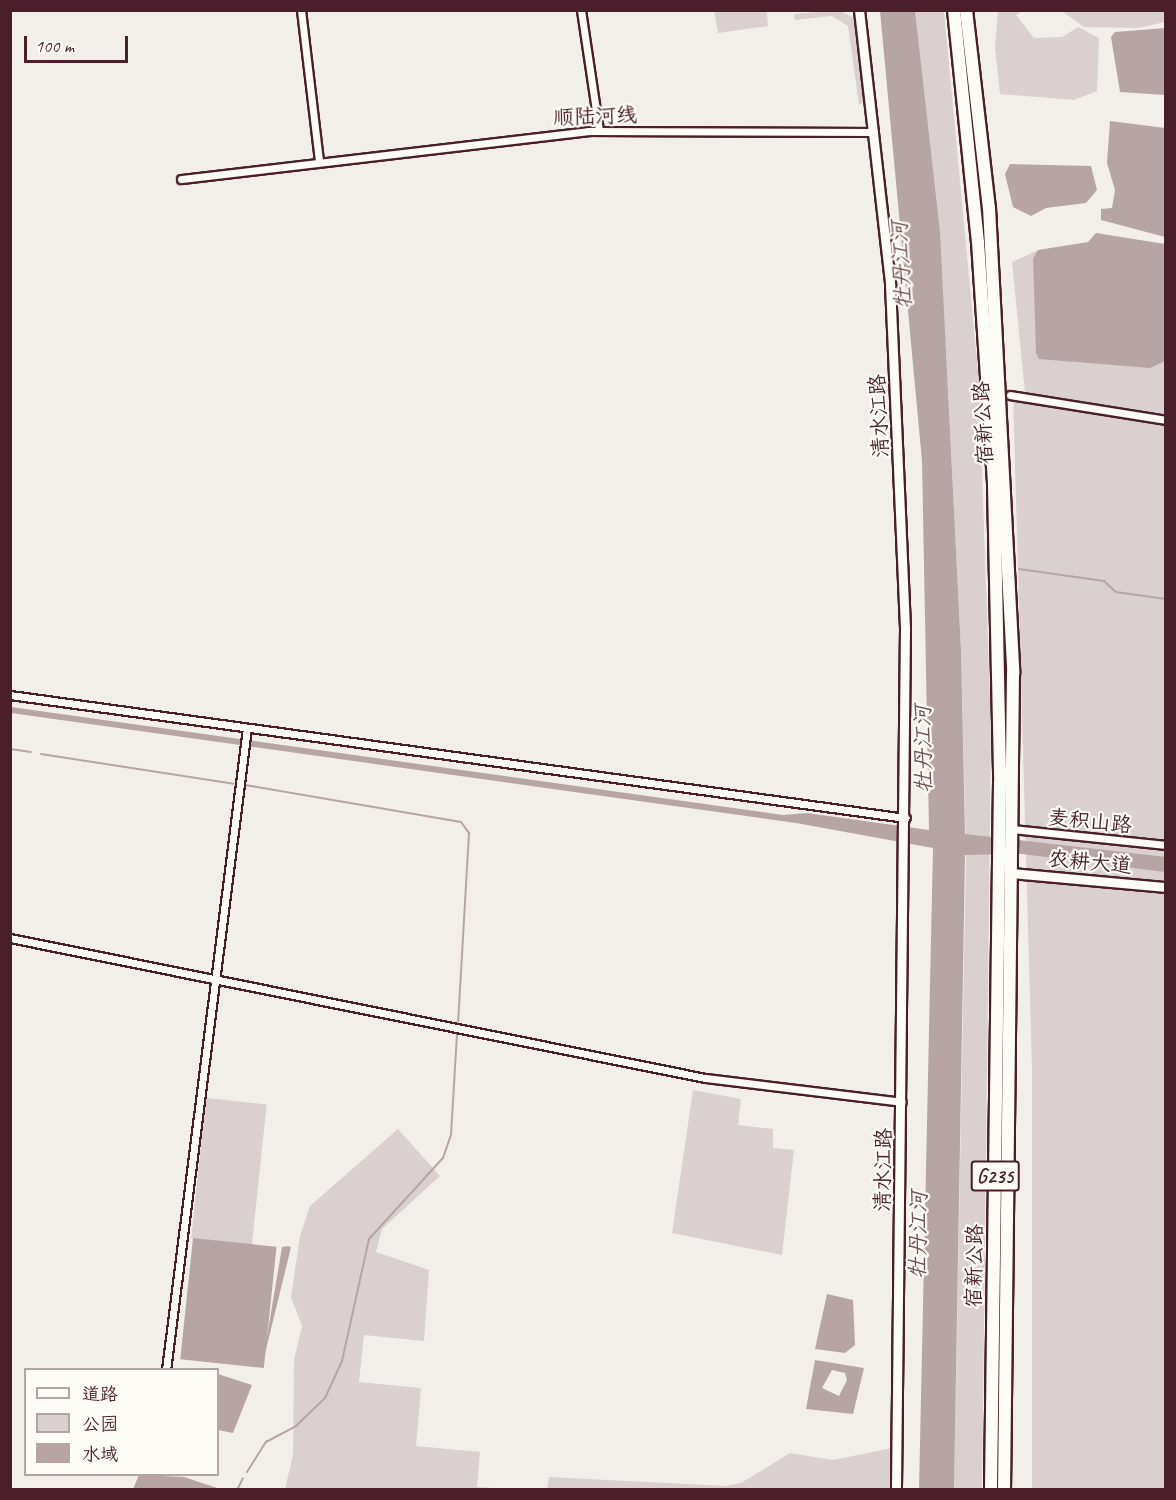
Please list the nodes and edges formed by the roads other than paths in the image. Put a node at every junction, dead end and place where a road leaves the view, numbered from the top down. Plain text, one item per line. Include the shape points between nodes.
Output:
1 (301, 10) edge
2 (581, 10) edge
3 (859, 10) edge
4 (954, 10) edge
5 (966, 10) edge
6 (599, 131) junction
7 (874, 132) junction
8 (319, 162) junction
9 (181, 179) dead end
10 (1010, 395) dead end
11 (1166, 420) edge
12 (10, 695) edge
13 (246, 731) junction
14 (906, 820) junction
15 (1008, 832) junction
16 (1166, 845) edge
17 (1007, 867) junction
18 (1166, 887) edge
19 (10, 938) edge
20 (216, 978) junction
21 (902, 1102) junction
22 (166, 1368) edge
23 (896, 1490) edge
24 (991, 1490) edge
25 (1004, 1490) edge

1 - 8 street
2 - 6 street
3 - 7 street, 清水江路
4 - 15 highway, 宿新公路 via 978,242 994,485
5 - 15 highway, 宿新公路 via 989,208 1005,460
6 - 7 street, 顺陆河线
6 - 8 street, 顺陆河线
7 - 14 street, 清水江路 via 890,284 900,480
8 - 9 street, 顺陆河线
10 - 11 street
12 - 13 street
13 - 14 street
13 - 20 street
14 - 21 street, 清水江路
15 - 16 street, 麦积山路
15 - 17 highway
17 - 18 street, 农耕大道
17 - 24 highway, 宿新公路 / G235
17 - 25 highway, 宿新公路 / G235
19 - 20 street
20 - 21 street via 705,1078
20 - 22 street
21 - 23 street, 清水江路

